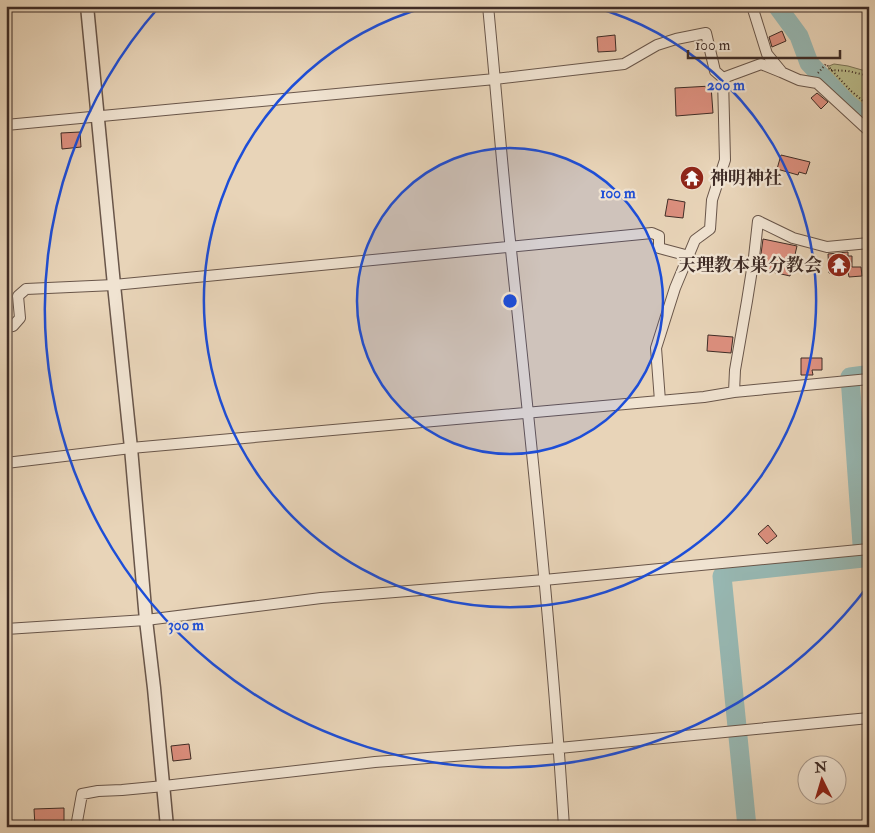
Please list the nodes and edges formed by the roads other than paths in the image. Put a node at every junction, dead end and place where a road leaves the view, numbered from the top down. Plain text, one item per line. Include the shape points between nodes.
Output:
1 (87, 6) edge
2 (488, 6) edge
3 (752, 6) edge
4 (781, 72) junction
5 (723, 78) junction
6 (495, 79) junction
7 (98, 117) junction
8 (6, 125) edge
9 (869, 131) edge
10 (869, 243) edge
11 (510, 246) junction
12 (689, 256) junction
13 (114, 285) junction
14 (6, 327) edge
15 (869, 379) edge
16 (734, 392) junction
17 (660, 401) junction
18 (528, 413) junction
19 (131, 448) junction
20 (6, 462) edge
21 (865, 549) edge
22 (544, 580) junction
23 (146, 620) junction
24 (6, 629) edge
25 (869, 718) edge
26 (559, 748) junction
27 (164, 786) junction
28 (76, 827) edge
29 (167, 827) edge
30 (564, 827) edge

1 - 7 street
2 - 6 street
3 - 4 street via 767,54
4 - 5 street via 761,64
4 - 9 street via 817,83
5 - 6 street via 715,71 706,34 657,45 624,64
5 - 12 street via 725,160 712,200 710,229 695,240
6 - 7 street
6 - 11 street
7 - 8 street
7 - 13 street
10 - 16 street via 827,247 793,238 758,221
11 - 12 street via 652,233 659,236 659,248
11 - 13 street
11 - 18 street
12 - 17 street via 656,348
13 - 14 street via 26,289 18,296 20,318 13,326
13 - 19 street
15 - 16 street
16 - 17 street
17 - 18 street
18 - 19 street
18 - 22 street
19 - 20 street
19 - 23 street
21 - 22 street
22 - 23 street via 321,598
22 - 26 street
23 - 24 street
23 - 27 street
25 - 26 street
26 - 27 street via 375,762
26 - 30 street
27 - 28 street via 82,794
27 - 29 street

